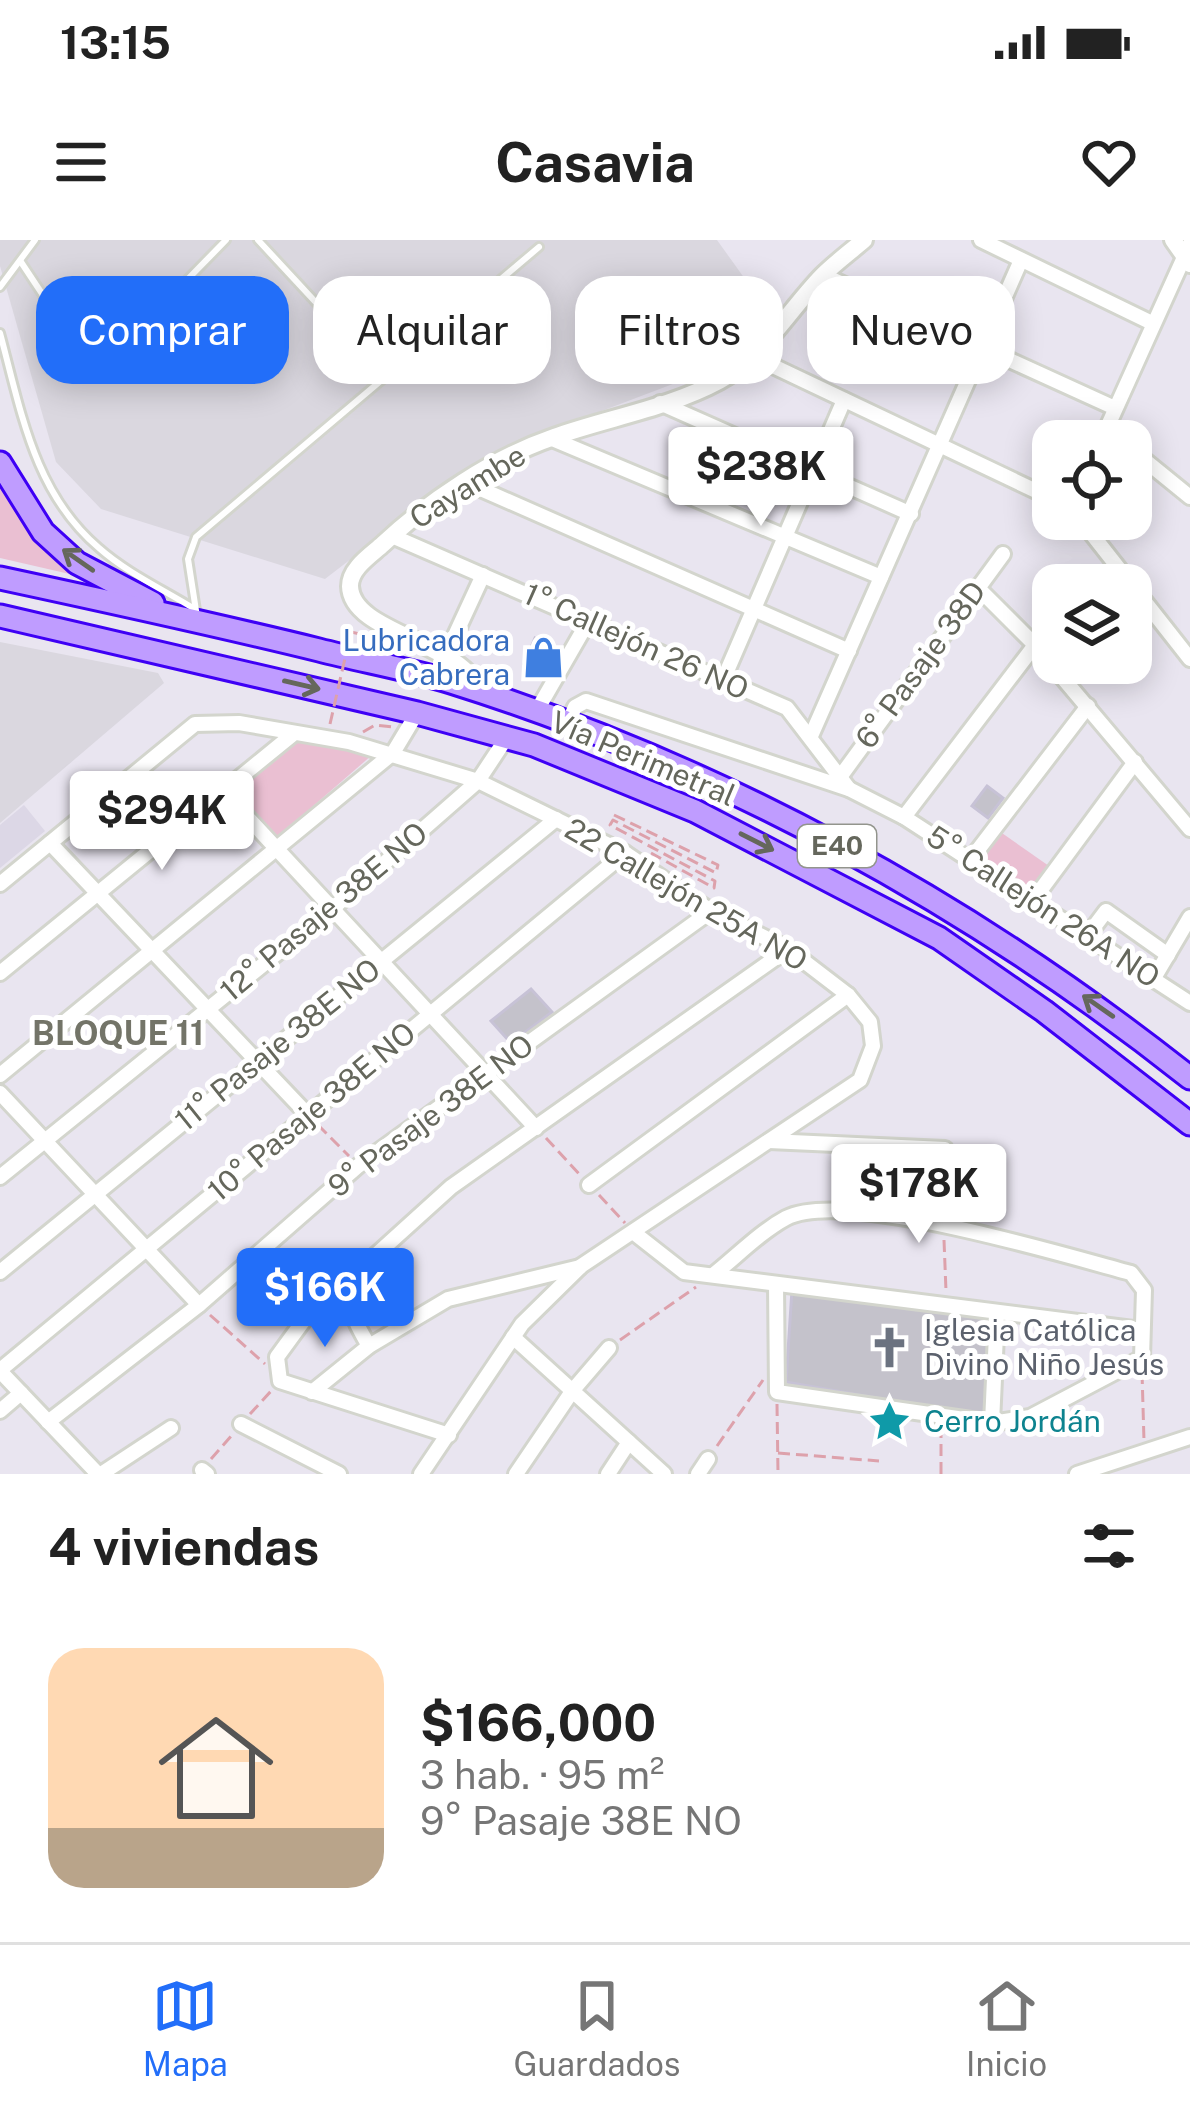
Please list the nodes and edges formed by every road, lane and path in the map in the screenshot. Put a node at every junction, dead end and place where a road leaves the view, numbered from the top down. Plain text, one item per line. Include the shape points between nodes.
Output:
1 (35, 240) edge
2 (226, 240) edge
3 (258, 240) edge
4 (863, 240) edge
5 (981, 240) edge
6 (538, 247) dead end
7 (1184, 250) edge
8 (1022, 260) junction
9 (21, 262) junction
10 (823, 275) joint
11 (504, 276) edge
12 (1015, 276) edge
13 (0, 287) edge
14 (313, 299) edge
15 (783, 321) edge
16 (1152, 323) junction
17 (0, 333) edge
18 (1015, 362) edge
19 (783, 371) edge
20 (377, 384) edge
21 (712, 384) edge
22 (966, 384) edge
23 (844, 400) junction
24 (660, 403) junction
25 (1115, 408) junction
26 (1110, 420) edge
27 (550, 438) junction
28 (939, 445) junction
29 (0, 464) edge
30 (1152, 465) edge
31 (814, 468) junction
32 (465, 482) junction
33 (1032, 489) edge
34 (1188, 493) edge
35 (911, 514) junction
36 (392, 536) junction
37 (785, 536) junction
38 (1096, 540) edge
39 (1003, 554) dead end
40 (483, 575) junction
41 (881, 577) junction
42 (0, 578) edge
43 (977, 587) junction
44 (754, 609) junction
45 (0, 616) edge
46 (191, 616) junction
47 (589, 620) junction
48 (386, 640) dead end
49 (1032, 642) edge
50 (1032, 649) edge
51 (849, 651) junction
52 (446, 655) junction
53 (1190, 659) edge
54 (724, 678) junction
55 (1069, 684) edge
56 (480, 692) junction
57 (1088, 706) junction
58 (536, 712) junction
59 (412, 721) junction
60 (330, 724) dead end
61 (568, 724) junction
62 (364, 732) dead end
63 (292, 735) junction
64 (811, 736) junction
65 (507, 737) junction
66 (393, 753) junction
67 (1135, 762) junction
68 (478, 781) junction
69 (845, 783) junction
70 (223, 791) junction
71 (614, 815) dead end
72 (904, 817) junction
73 (556, 818) junction
74 (1190, 829) edge
75 (604, 833) dead end
76 (50, 843) junction
77 (276, 849) junction
78 (625, 853) junction
79 (645, 854) dead end
80 (971, 859) junction
81 (0, 884) edge
82 (98, 893) junction
83 (1034, 899) junction
84 (712, 904) junction
85 (332, 909) junction
86 (1190, 917) edge
87 (1088, 934) junction
88 (788, 949) junction
89 (152, 950) junction
90 (1168, 955) junction
91 (380, 961) junction
92 (0, 973) edge
93 (1154, 978) junction
94 (848, 995) junction
95 (1190, 1003) edge
96 (208, 1009) junction
97 (430, 1014) junction
98 (257, 1061) junction
99 (486, 1073) junction
100 (0, 1075) edge
101 (1190, 1078) edge
102 (0, 1093) edge
103 (308, 1115) junction
104 (1190, 1124) edge
105 (536, 1128) junction
106 (45, 1141) junction
107 (769, 1141) junction
108 (945, 1149) dead end
109 (358, 1166) junction
110 (0, 1177) edge
111 (589, 1184) dead end
112 (95, 1194) junction
113 (633, 1232) junction
114 (147, 1249) junction
115 (581, 1266) junction
116 (0, 1273) edge
117 (357, 1274) junction
118 (713, 1275) junction
119 (776, 1283) junction
120 (200, 1306) junction
121 (997, 1312) junction
122 (1142, 1330) junction
123 (513, 1337) junction
124 (369, 1346) junction
125 (609, 1348) joint
126 (777, 1358) junction
127 (1142, 1358) junction
128 (0, 1371) edge
129 (279, 1376) junction
130 (573, 1390) junction
131 (312, 1392) junction
132 (777, 1392) junction
133 (21, 1393) junction
134 (0, 1411) edge
135 (941, 1415) junction
136 (48, 1422) junction
137 (992, 1423) junction
138 (241, 1424) dead end
139 (171, 1428) dead end
140 (449, 1435) junction
141 (1190, 1437) edge
142 (629, 1442) junction
143 (1144, 1451) junction
144 (778, 1453) junction
145 (708, 1459) joint
146 (879, 1461) dead end
147 (95, 1470) edge
148 (73, 1474) edge
149 (339, 1474) edge
150 (422, 1474) edge
151 (515, 1474) edge
152 (608, 1474) edge
153 (664, 1474) edge
154 (698, 1474) edge
155 (778, 1474) edge
156 (941, 1474) edge
157 (1077, 1474) edge

1 - 9 lane
2 - 9 lane via 101,368 86,360
3 - 14 lane
4 - 10 street, Cayambe
5 - 8 street
6 - 11 lane
7 - 16 street
8 - 12 street
8 - 16 street
9 - 13 lane
10 - 15 street, Cayambe
16 - 25 street
17 - 46 lane via 34,457 55,501 99,549
18 - 25 street
19 - 23 street
20 - 46 lane via 196,537 188,559
21 - 24 street, Cayambe
22 - 28 street
23 - 28 street
23 - 31 street
24 - 27 street, Cayambe
24 - 31 street
25 - 26 street
27 - 32 street, Cayambe
27 - 37 street
28 - 33 street
28 - 35 street
46 -> 29 highway via 77,563 43,532
30 - 34 street
31 - 35 street
31 - 37 street
32 - 36 street, Cayambe
32 - 44 street
35 - 41 street
36 - 40 street, 1° Callejón 26 NO
36 - 52 street, Cayambe via 356,569 352,596 367,615
37 - 41 street
37 - 44 street
38 - 53 street
39 - 43 street, 6° Pasaje 38D
40 - 47 street, 1° Callejón 26 NO
40 - 52 street
41 - 51 street
42 - 46 highway, Vía Perimetral / E40
43 - 49 street
43 - 69 street, 6° Pasaje 38D
44 - 51 street
44 - 54 street
45 -> 59 highway, Vía Perimetral / E40
46 - 56 highway, Vía Perimetral / E40
47 - 54 street, 1° Callejón 26 NO
47 - 58 street
48 - 60 path, bridge via 351,632
50 - 72 street
51 - 64 street
52 - 56 street, Cayambe
54 - 64 street, 1° Callejón 26 NO via 787,708
55 - 57 street
56 - 58 highway, Vía Perimetral / E40
57 - 67 street
57 - 80 street
58 - 61 highway, Vía Perimetral / E40
59 - 62 path
59 - 65 highway, Vía Perimetral / E40
59 - 66 street
61 - 69 street, 5° Callejón 26A NO via 586,700
101 -> 61 highway, Vía Perimetral / E40 via 1105,1010 879,869 767,808
63 - 66 street, 22 Callejón 25A NO
63 - 70 street
63 - 76 street, 22 Callejón 25A NO via 195,724
64 - 69 street, 1° Callejón 26 NO
65 - 68 street, 12° Pasaje 38E NO
65 -> 104 highway, Vía Perimetral / E40 via 695,811 939,938
66 - 68 street, 22 Callejón 25A NO
66 - 77 street
67 - 74 street
67 - 83 street
68 - 73 street, 22 Callejón 25A NO
68 - 85 street, 12° Pasaje 38E NO
69 - 72 street, 5° Callejón 26A NO
70 - 77 street
70 - 82 street
71 - 75 path via 718,865 716,873 610,825 715,881 714,888
72 - 80 street, 5° Callejón 26A NO
73 - 78 street, 22 Callejón 25A NO
73 - 91 street, 11° Pasaje 38E NO
76 - 81 street, 22 Callejón 25A NO
76 - 82 street
77 - 85 street
77 - 89 street
78 - 84 street, 22 Callejón 25A NO
78 - 97 street, 10° Pasaje 38E NO
79 - 84 path
80 - 83 street, 5° Callejón 26A NO
82 - 89 street
82 - 92 street
83 - 87 street, 5° Callejón 26A NO
84 - 88 street, 22 Callejón 25A NO
84 - 99 street, 9° Pasaje 38E NO
85 - 91 street
85 - 96 street, 12° Pasaje 38E NO
86 - 90 street
87 - 90 street via 1106,911
87 - 93 street, 5° Callejón 26A NO
88 - 94 street, 22 Callejón 25A NO
88 - 105 street
89 - 96 street
89 - 100 street
90 - 93 street
91 - 97 street
91 - 98 street, 11° Pasaje 38E NO
93 - 95 street, 5° Callejón 26A NO
94 - 107 street, 22 Callejón 25A NO via 870,1022 873,1046 860,1080
94 - 111 street
96 - 98 street
96 - 106 street, 12° Pasaje 38E NO
97 - 99 street
97 - 103 street, 10° Pasaje 38E NO
98 - 103 street
98 - 112 street, 11° Pasaje 38E NO
99 - 105 street
99 - 109 street, 9° Pasaje 38E NO
102 - 106 street
103 - 109 path
103 - 114 street, 10° Pasaje 38E NO
105 - 117 street via 451,1186
106 - 110 street, 12° Pasaje 38E NO
106 - 112 street
107 - 108 street
107 - 113 street, 22 Callejón 25A NO
109 - 120 street, 9° Pasaje 38E NO
112 - 114 street
112 - 116 street, 11° Pasaje 38E NO
113 - 115 street, 22 Callejón 25A NO
113 - 118 street via 684,1272
114 - 120 street
114 - 128 street, 10° Pasaje 38E NO
115 - 123 street, 22 Callejón 25A NO
115 - 124 street via 448,1299
117 - 124 street via 352,1315
117 - 129 street via 284,1343
118 - 119 street
118 - 122 street via 788,1217 848,1212 944,1224 1131,1273 1144,1290
118 - 125 path
119 - 121 street
119 - 126 street
120 - 129 path
120 - 136 street, 9° Pasaje 38E NO
121 - 122 street
121 - 137 street
122 - 127 street
123 - 130 street
123 - 140 street, 22 Callejón 25A NO
124 - 131 street
125 - 130 street
126 - 132 street
126 - 145 path
127 - 137 street via 1030,1417
127 - 143 path
128 - 133 street
129 - 131 street
130 - 142 street
130 - 151 street
131 - 140 street
132 - 135 street
132 - 144 path
133 - 134 street
133 - 136 street
135 - 137 street
135 - 156 path
136 - 147 street
138 - 149 street
139 - 147 street
140 - 150 street, 22 Callejón 25A NO
141 - 143 street
142 - 152 street
142 - 153 street
143 - 157 street
144 - 146 path
144 - 155 path
145 - 154 street
147 - 148 street

